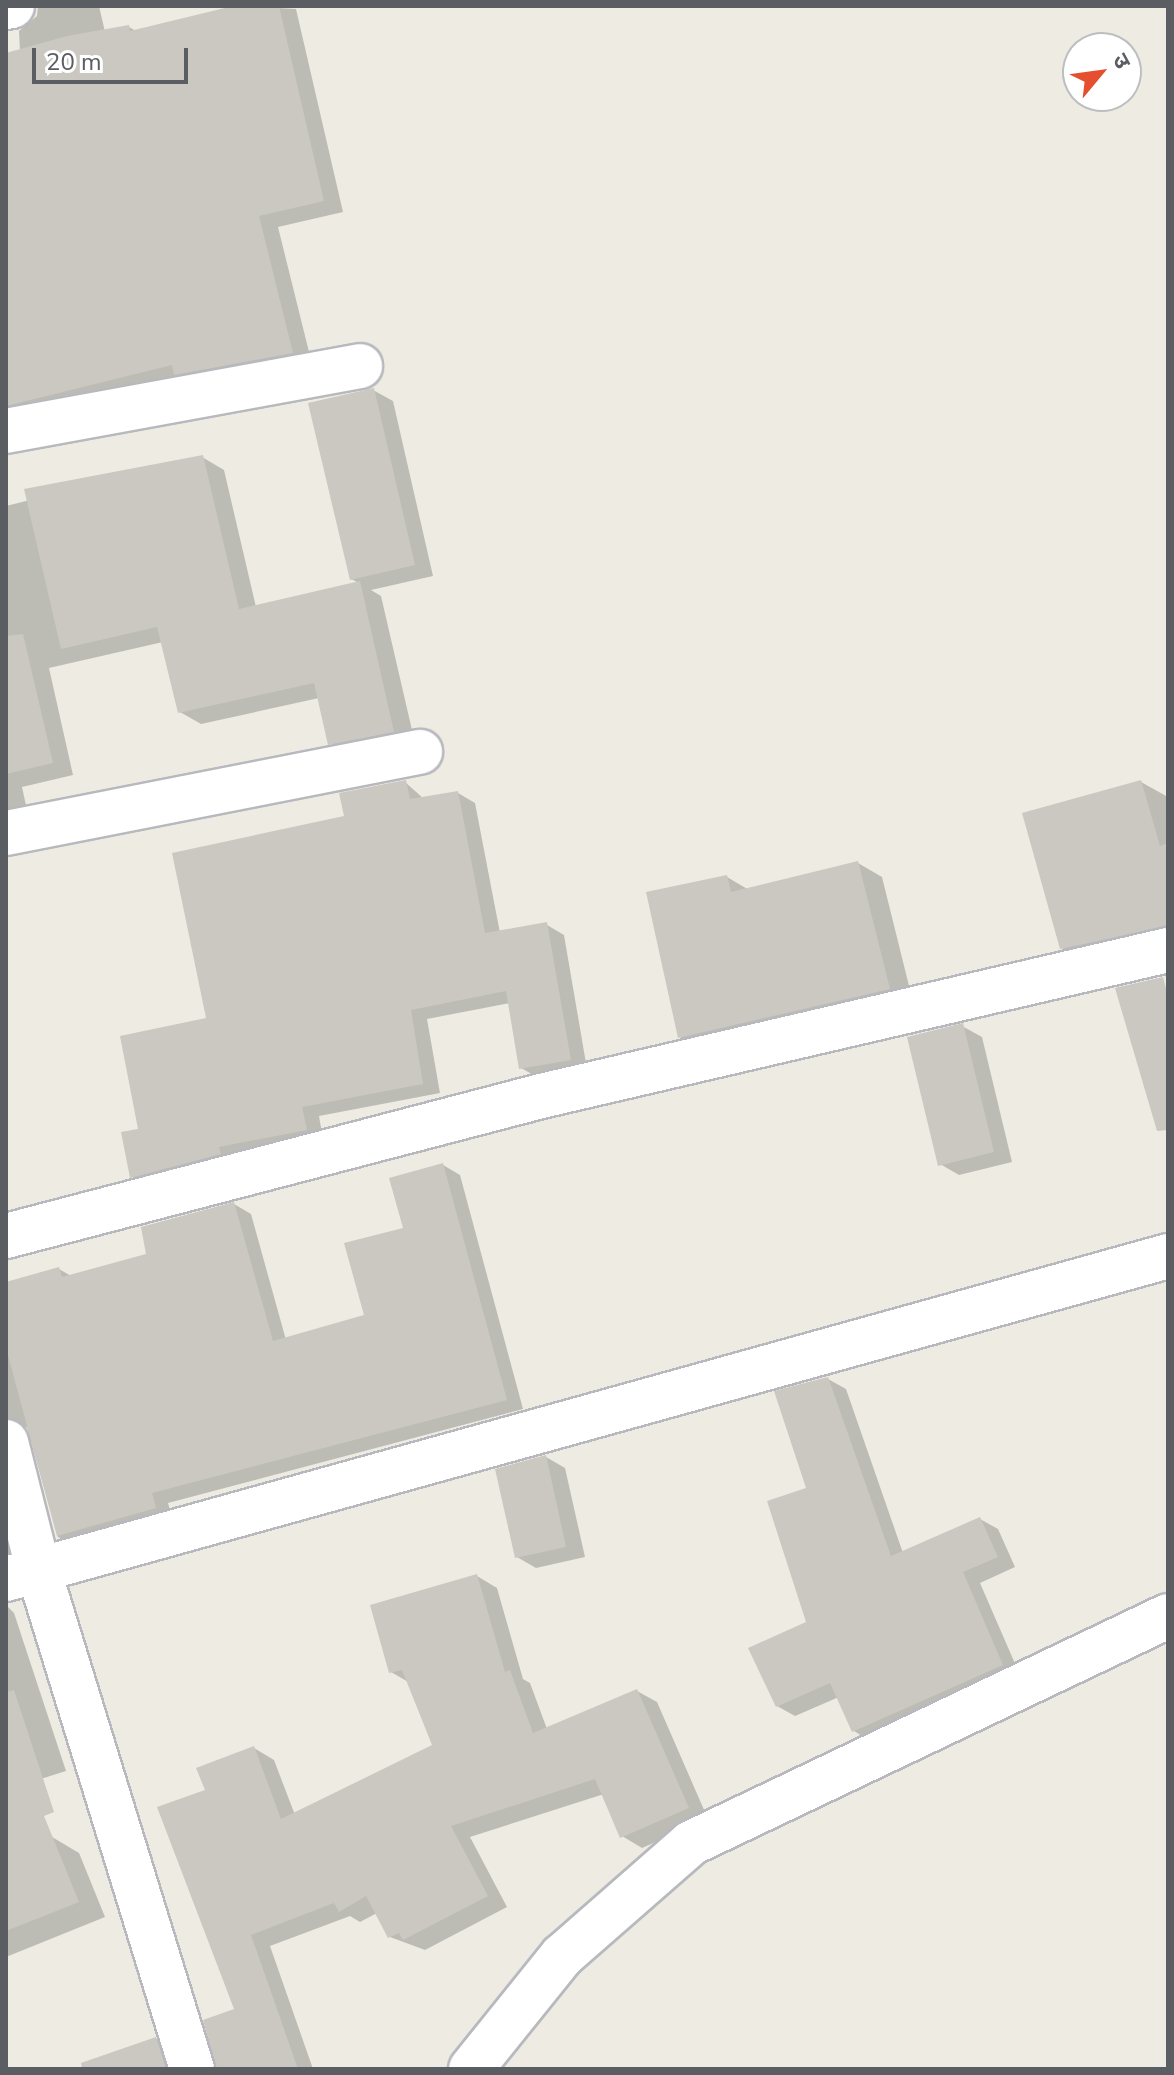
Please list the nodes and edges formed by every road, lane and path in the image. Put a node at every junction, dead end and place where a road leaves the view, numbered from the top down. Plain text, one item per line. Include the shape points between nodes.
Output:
1 (12, 6) edge
2 (6, 7) edge
3 (360, 366) dead end
4 (6, 431) edge
5 (420, 752) dead end
6 (6, 833) edge
7 (1168, 950) edge
8 (6, 1236) edge
9 (1168, 1256) edge
10 (6, 1442) edge
11 (23, 1576) edge
12 (1168, 1616) edge
13 (192, 2069) edge
14 (471, 2069) edge

1 - 2 street
3 - 4 street
5 - 6 street
7 - 8 street via 541,1096
9 - 11 street
10 - 11 street
11 - 13 street
12 - 14 street via 691,1843 562,1956

